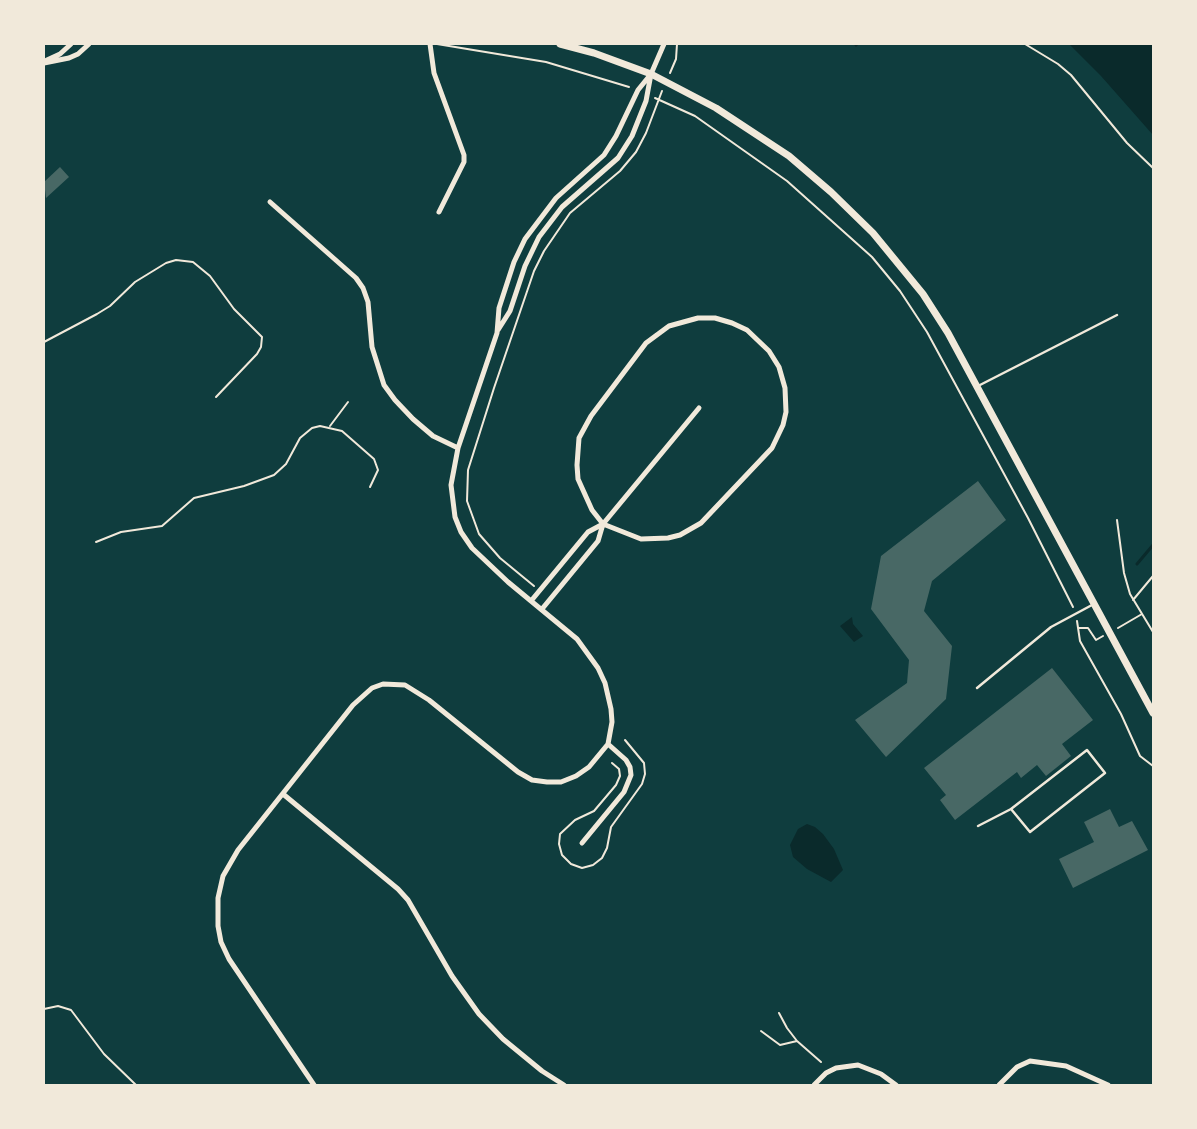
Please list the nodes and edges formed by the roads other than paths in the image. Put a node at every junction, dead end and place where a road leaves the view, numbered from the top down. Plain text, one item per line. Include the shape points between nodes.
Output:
1 (71, 44) edge
2 (89, 44) edge
3 (430, 44) edge
4 (560, 44) edge
5 (664, 44) edge
6 (44, 62) edge
7 (651, 74) junction
8 (270, 202) dead end
9 (439, 212) dead end
10 (1117, 314) dead end
11 (497, 332) junction
12 (978, 386) junction
13 (699, 408) dead end
14 (458, 448) junction
15 (603, 524) junction
16 (531, 601) junction
17 (1096, 603) junction
18 (542, 609) junction
19 (977, 688) dead end
20 (1153, 713) edge
21 (608, 744) junction
22 (283, 794) junction
23 (1011, 809) junction
24 (978, 826) dead end
25 (582, 843) dead end
26 (314, 1085) edge
27 (564, 1085) edge
28 (814, 1085) edge
29 (896, 1085) edge
30 (998, 1085) edge
31 (1108, 1085) edge

1 - 6 street
2 - 6 street via 69,58
3 - 9 street via 434,74 464,155 464,162
4 - 7 main road
5 - 7 street
7 - 11 street via 638,90 604,155 556,198 525,239 514,262 500,308
7 - 11 street via 646,102 626,148 609,168 562,208 539,237 522,273 510,311
7 - 12 main road via 716,108 766,140 811,174 853,213 923,294
8 - 14 street via 364,288 372,347 384,385 413,419 433,436
10 - 12 lane
11 - 14 street
12 - 17 main road
13 - 15 street
14 - 16 street via 451,485 455,517 461,532 486,563
15 - 15 street via 641,539 680,535 713,514 772,448 783,425 787,399 779,367 759,339 732,323 698,318 669,326 646,343 591,416 579,438 578,479 592,510
15 - 16 street via 588,532
15 - 18 street via 598,541
16 - 18 street
17 - 19 lane via 1051,628
17 - 20 main road
18 - 21 street via 577,640 605,683 612,722
21 - 22 street via 589,767 576,776 561,782 532,780 415,690 395,683 383,684 362,694
21 - 25 street via 626,760 631,775 624,792
22 - 26 street via 238,850 223,876 218,898 218,926 229,959
22 - 27 street via 398,889 479,1014 503,1039
23 - 23 lane via 1030,832 1105,773 1087,750
23 - 24 lane
28 - 29 street via 836,1068 858,1065 882,1074
30 - 31 street via 1017,1067 1030,1061 1066,1066

